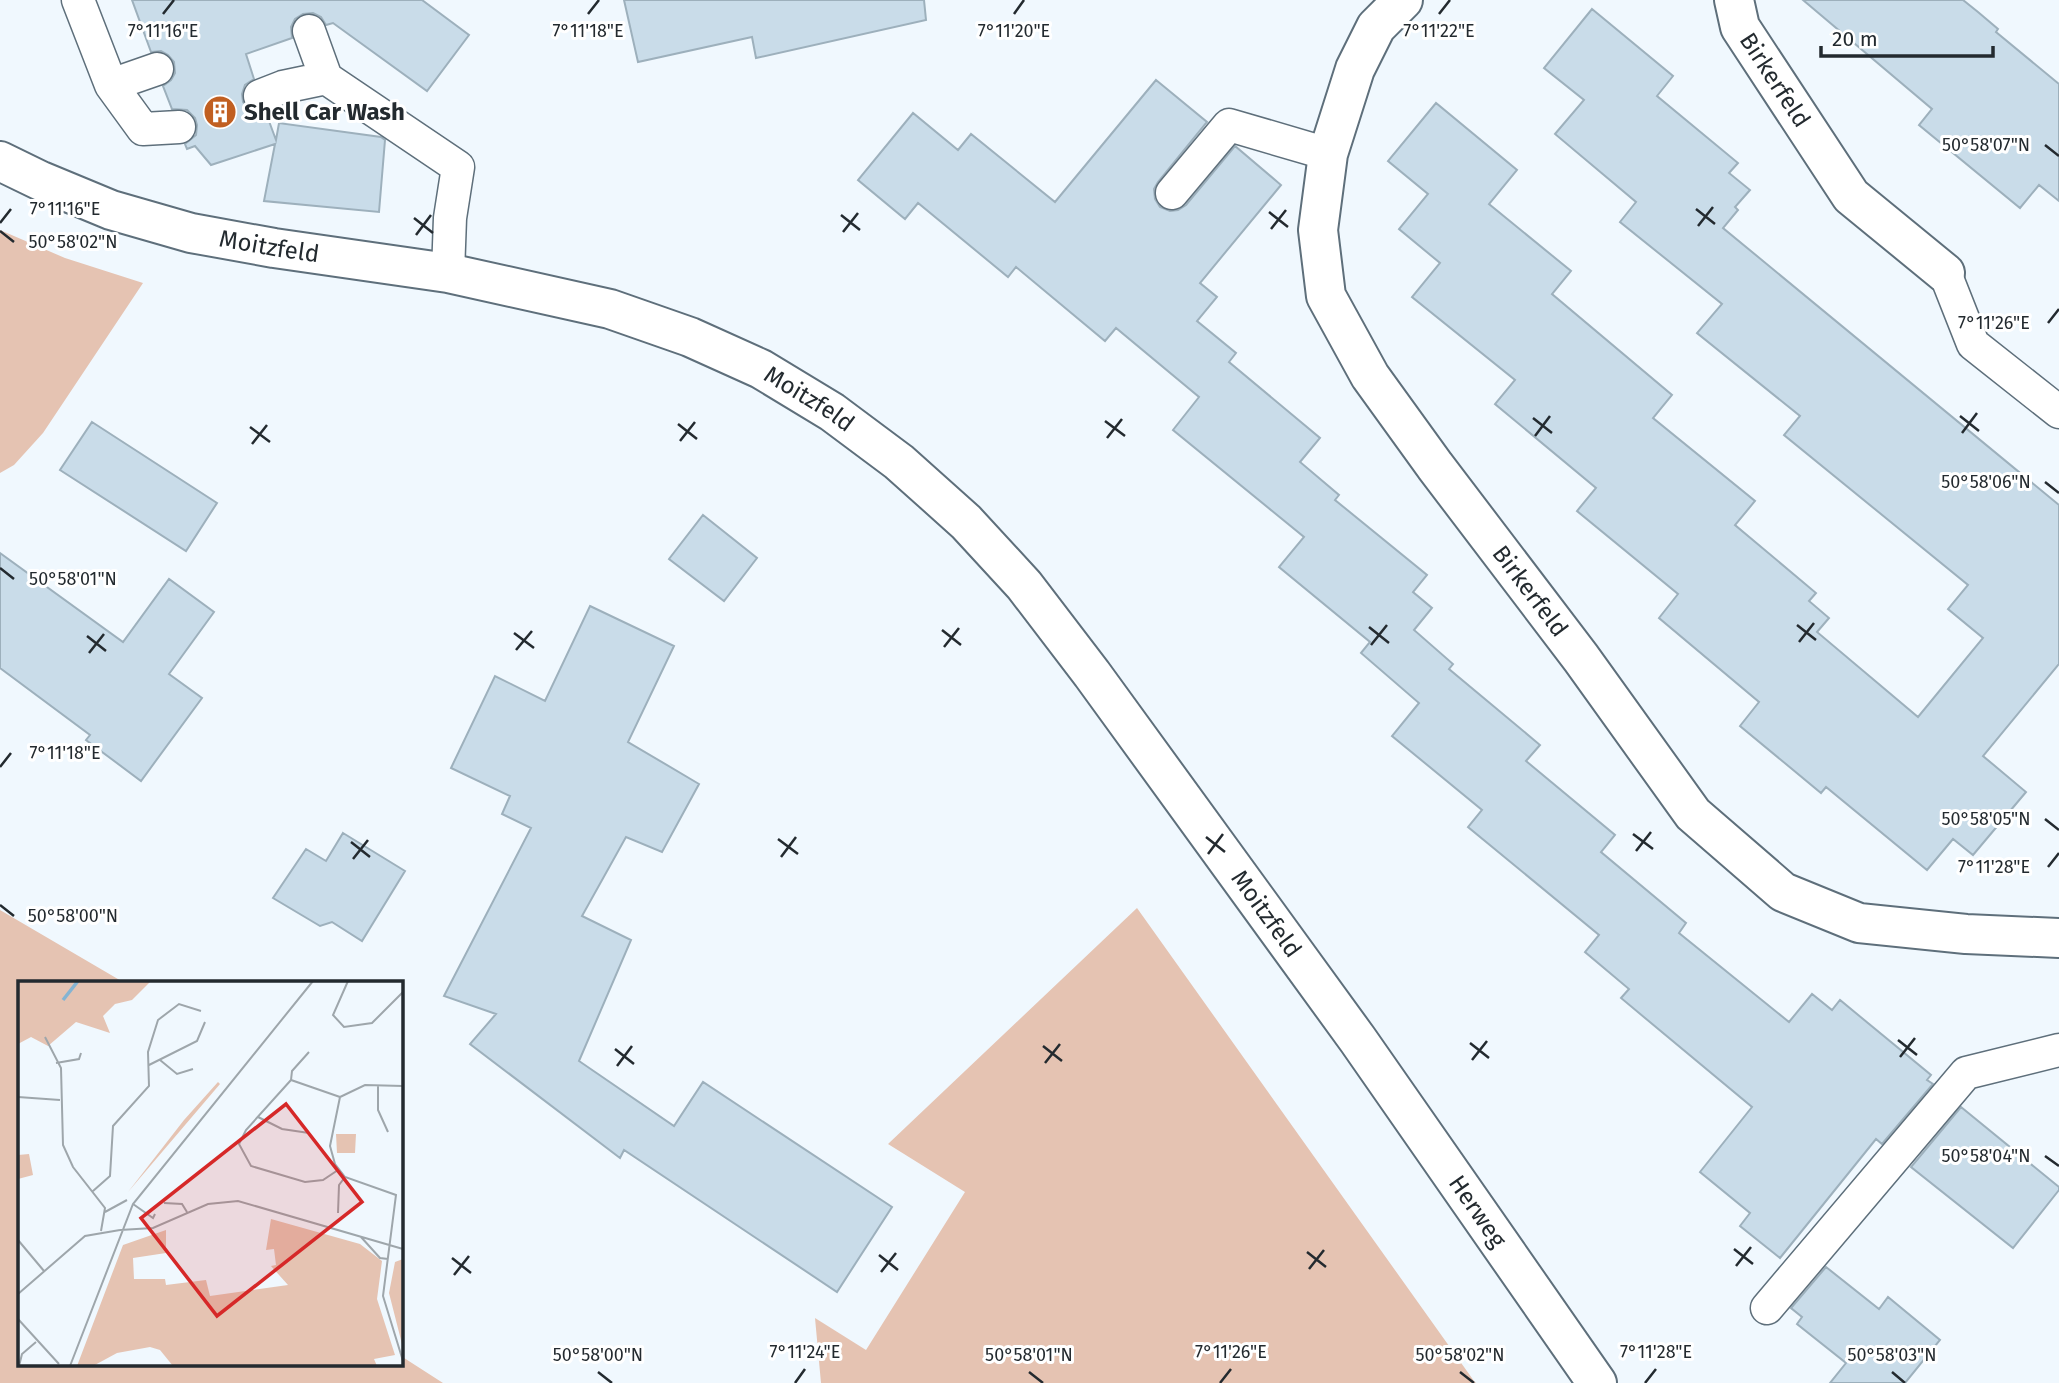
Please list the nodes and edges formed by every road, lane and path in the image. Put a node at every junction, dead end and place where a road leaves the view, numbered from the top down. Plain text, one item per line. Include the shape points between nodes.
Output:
1 (78, 0) edge
2 (1403, 0) edge
3 (1734, 0) edge
4 (309, 31) dead end
5 (157, 69) dead end
6 (326, 78) junction
7 (111, 85) junction
8 (271, 92) dead end
9 (179, 127) dead end
10 (1328, 153) junction
11 (0, 161) edge
12 (1172, 193) dead end
13 (447, 273) junction
14 (1945, 273) joint
15 (2059, 412) edge
16 (2059, 938) edge
17 (1358, 1040) joint
18 (2059, 1050) edge
19 (1767, 1308) dead end
20 (1597, 1383) edge

1 - 7 lane
2 - 10 street, Birkerfeld via 1376,27 1355,69
3 - 14 street, Birkerfeld via 1740,27 1851,196
4 - 6 lane
5 - 7 lane
6 - 8 lane
6 - 13 lane via 458,167
7 - 9 lane via 143,129
10 - 12 lane via 1229,125
10 - 16 street, Birkerfeld via 1318,230 1326,296 1363,365 1693,814 1783,892 1859,923
11 - 13 street, Moitzfeld via 111,210 191,233
13 - 17 street, Moitzfeld via 610,309 690,337 761,369 832,412 899,462 966,522 1024,585
14 - 15 lane via 1973,344
17 - 20 street, Herweg
18 - 19 lane via 1966,1073

